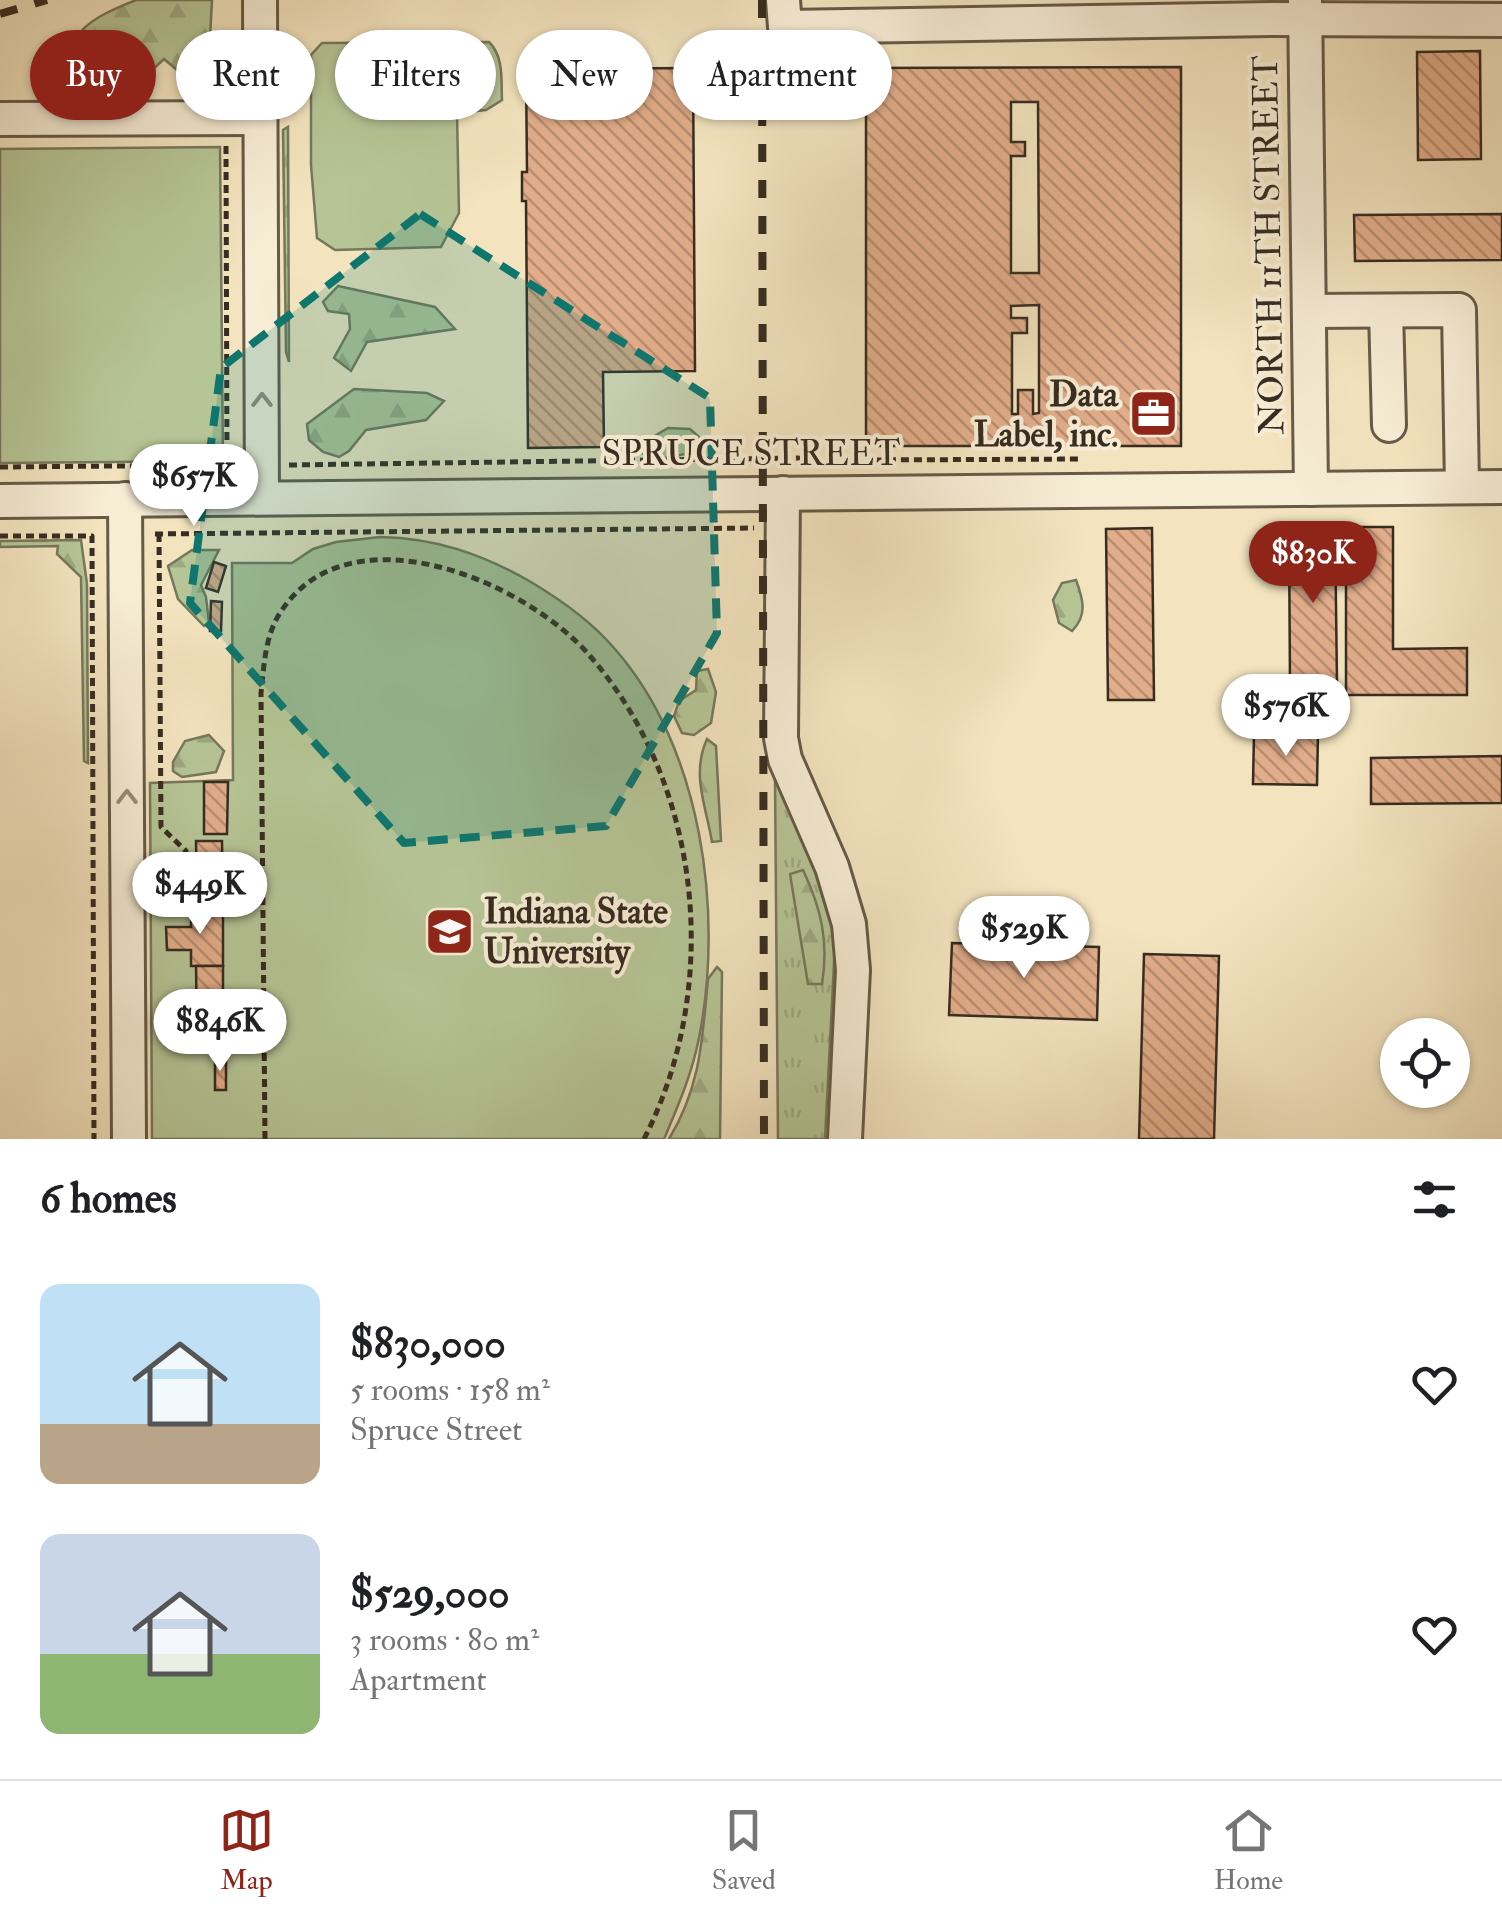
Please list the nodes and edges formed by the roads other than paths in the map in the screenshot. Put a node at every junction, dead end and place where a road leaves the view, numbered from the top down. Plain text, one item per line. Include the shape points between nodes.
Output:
1 (260, 0) edge
2 (1305, 10) edge
3 (1039, 12) edge
4 (784, 14) edge
5 (1502, 20) edge
6 (260, 30) edge
7 (176, 119) edge
8 (0, 120) edge
9 (260, 120) edge
10 (1386, 311) junction
11 (1309, 312) junction
12 (1389, 425) dead end
13 (1502, 487) edge
14 (1462, 488) junction
15 (1311, 489) junction
16 (783, 492) junction
17 (262, 498) junction
18 (125, 499) junction
19 (0, 501) edge
20 (128, 1139) edge
21 (845, 1139) edge

1 - 6 street
2 - 3 street
2 - 5 street
2 - 11 street, NORTH 11TH STREET
3 - 4 street
7 - 8 street
17 -> 9 street
10 - 11 street
10 - 12 street
10 - 14 street via 1459,310
11 - 15 street, NORTH 11TH STREET
13 - 14 street, SPRUCE STREET
14 - 15 street, SPRUCE STREET
15 - 16 street, SPRUCE STREET
16 - 17 street, SPRUCE STREET
16 - 21 street via 783,748 849,924
17 - 18 street, SPRUCE STREET via 162,482
18 - 19 street, SPRUCE STREET
20 -> 18 street

